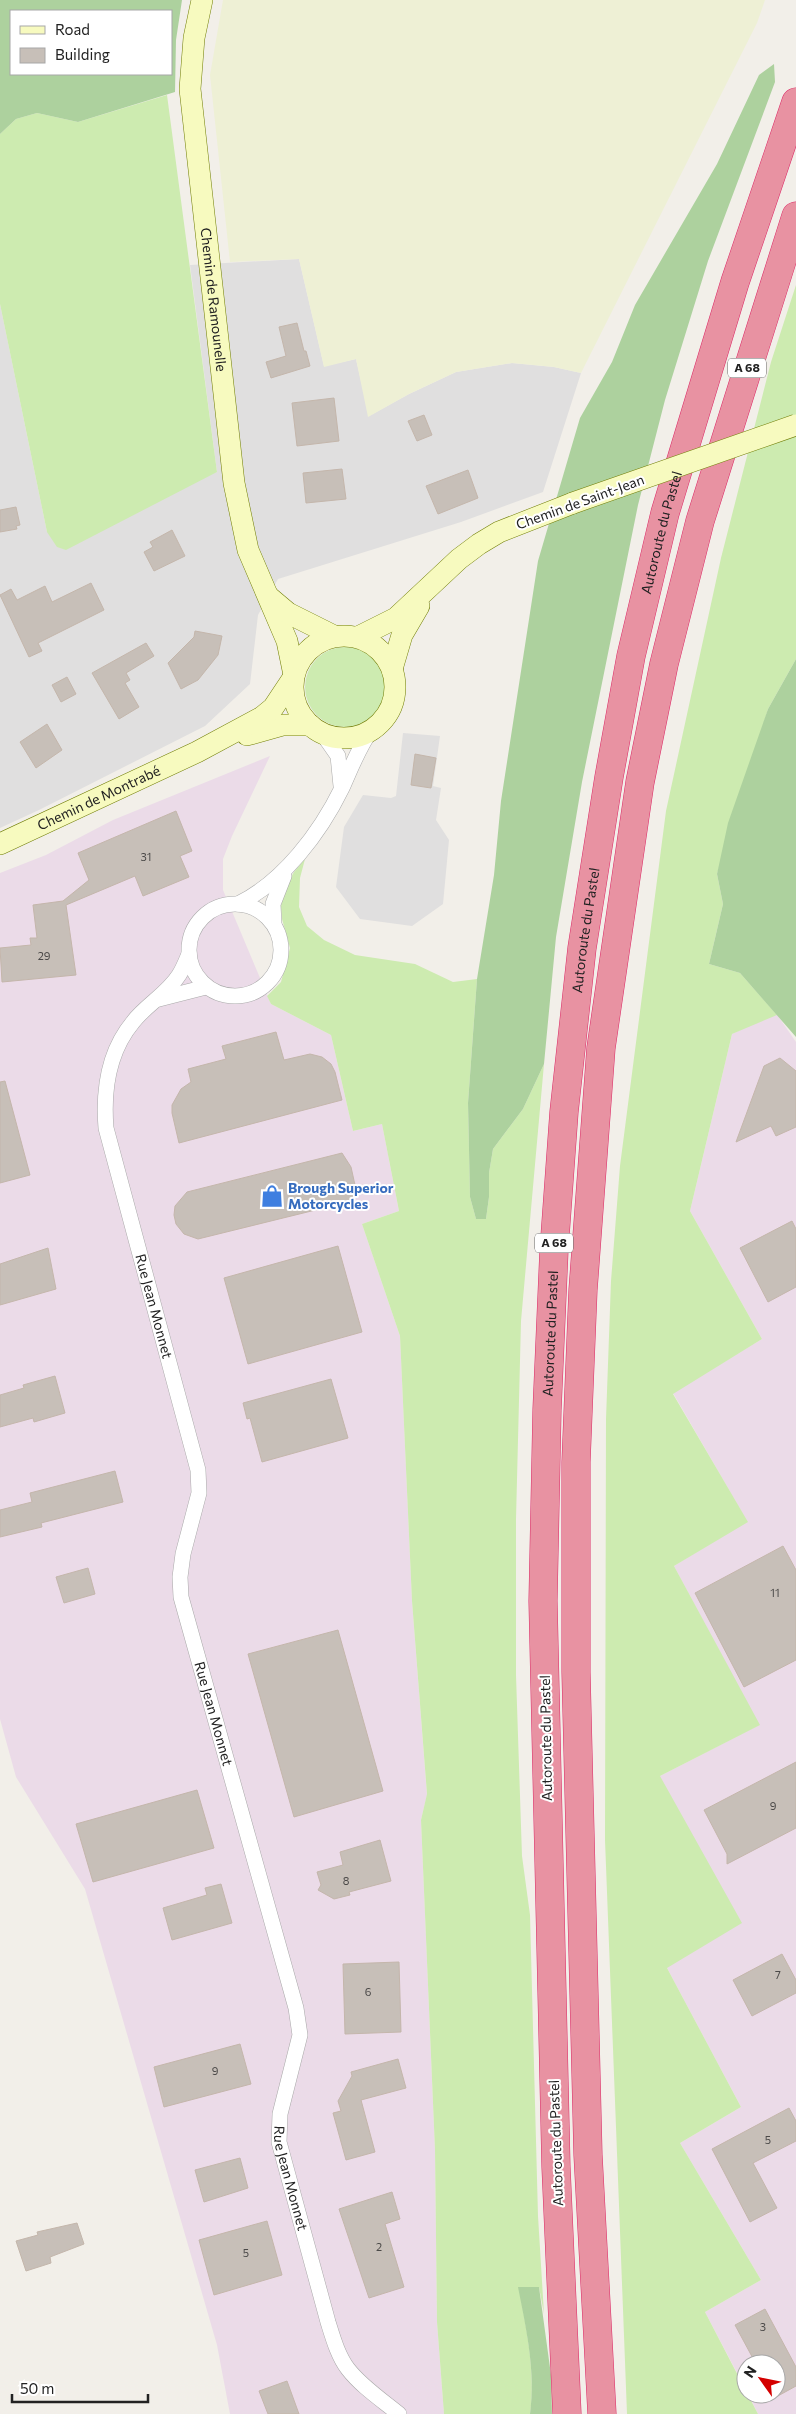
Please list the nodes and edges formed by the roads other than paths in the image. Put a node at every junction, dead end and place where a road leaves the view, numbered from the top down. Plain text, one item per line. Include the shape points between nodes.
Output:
1 (202, 0) edge
2 (796, 102) edge
3 (796, 216) edge
4 (796, 425) edge
5 (435, 583) junction
6 (269, 596) junction
7 (334, 636) junction
8 (358, 638) junction
9 (392, 669) junction
10 (294, 676) junction
11 (316, 729) junction
12 (371, 730) junction
13 (197, 752) junction
14 (341, 789) junction
15 (0, 844) edge
16 (288, 868) junction
17 (238, 904) junction
18 (274, 924) junction
19 (189, 954) junction
20 (206, 987) junction
21 (155, 1001) junction
22 (399, 2414) edge
23 (567, 2414) edge
24 (602, 2414) edge

1 - 6 street, Chemin de Ramounelle via 194,38 190,89 234,482 248,550
2 - 23 highway, Autoroute du Pastel / A 68 via 735,282 665,513 631,656 582,948 564,1112 547,1400 543,1601 556,2167
3 - 24 highway, A 68 via 700,521 664,664 640,782 601,1048 583,1290 576,1462 576,1672 588,2155
4 - 5 street, Chemin de Saint-Jean, bridge via 499,532 458,559
5 - 8 street, Chemin de Saint-Jean via 396,618
5 - 9 street, Chemin de Saint-Jean via 409,622
6 - 7 street, Chemin de Ramounelle via 288,614
6 - 10 street, Chemin de Ramounelle via 287,641
7 - 8 street
7 - 10 street via 304,654
8 - 9 street via 375,646
9 - 12 street via 395,681 393,700 385,717
10 - 11 street via 295,704 304,719
10 - 13 street, Chemin de Montrabé via 273,708 262,717
11 - 12 street via 336,737 352,737
11 - 13 street, Chemin de Montrabé via 270,727
11 - 14 street via 338,756
12 - 14 street via 358,749
13 - 15 street, Chemin de Montrabé
14 - 16 street
16 - 17 street via 269,886
16 - 18 street via 273,904
17 - 18 street via 258,910
17 - 19 street via 227,904 206,914 192,932
18 - 20 street via 279,934 281,958 271,980 263,988 246,996 228,997
19 - 20 street via 194,972
19 - 21 street, Rue Jean Monnet via 180,975
20 - 21 street, Rue Jean Monnet
21 - 22 street, Rue Jean Monnet via 133,1022 117,1047 108,1073 104,1102 108,1138 198,1470 199,1493 183,1554 181,1596 296,2008 300,2035 280,2114 279,2142 337,2349 347,2369

